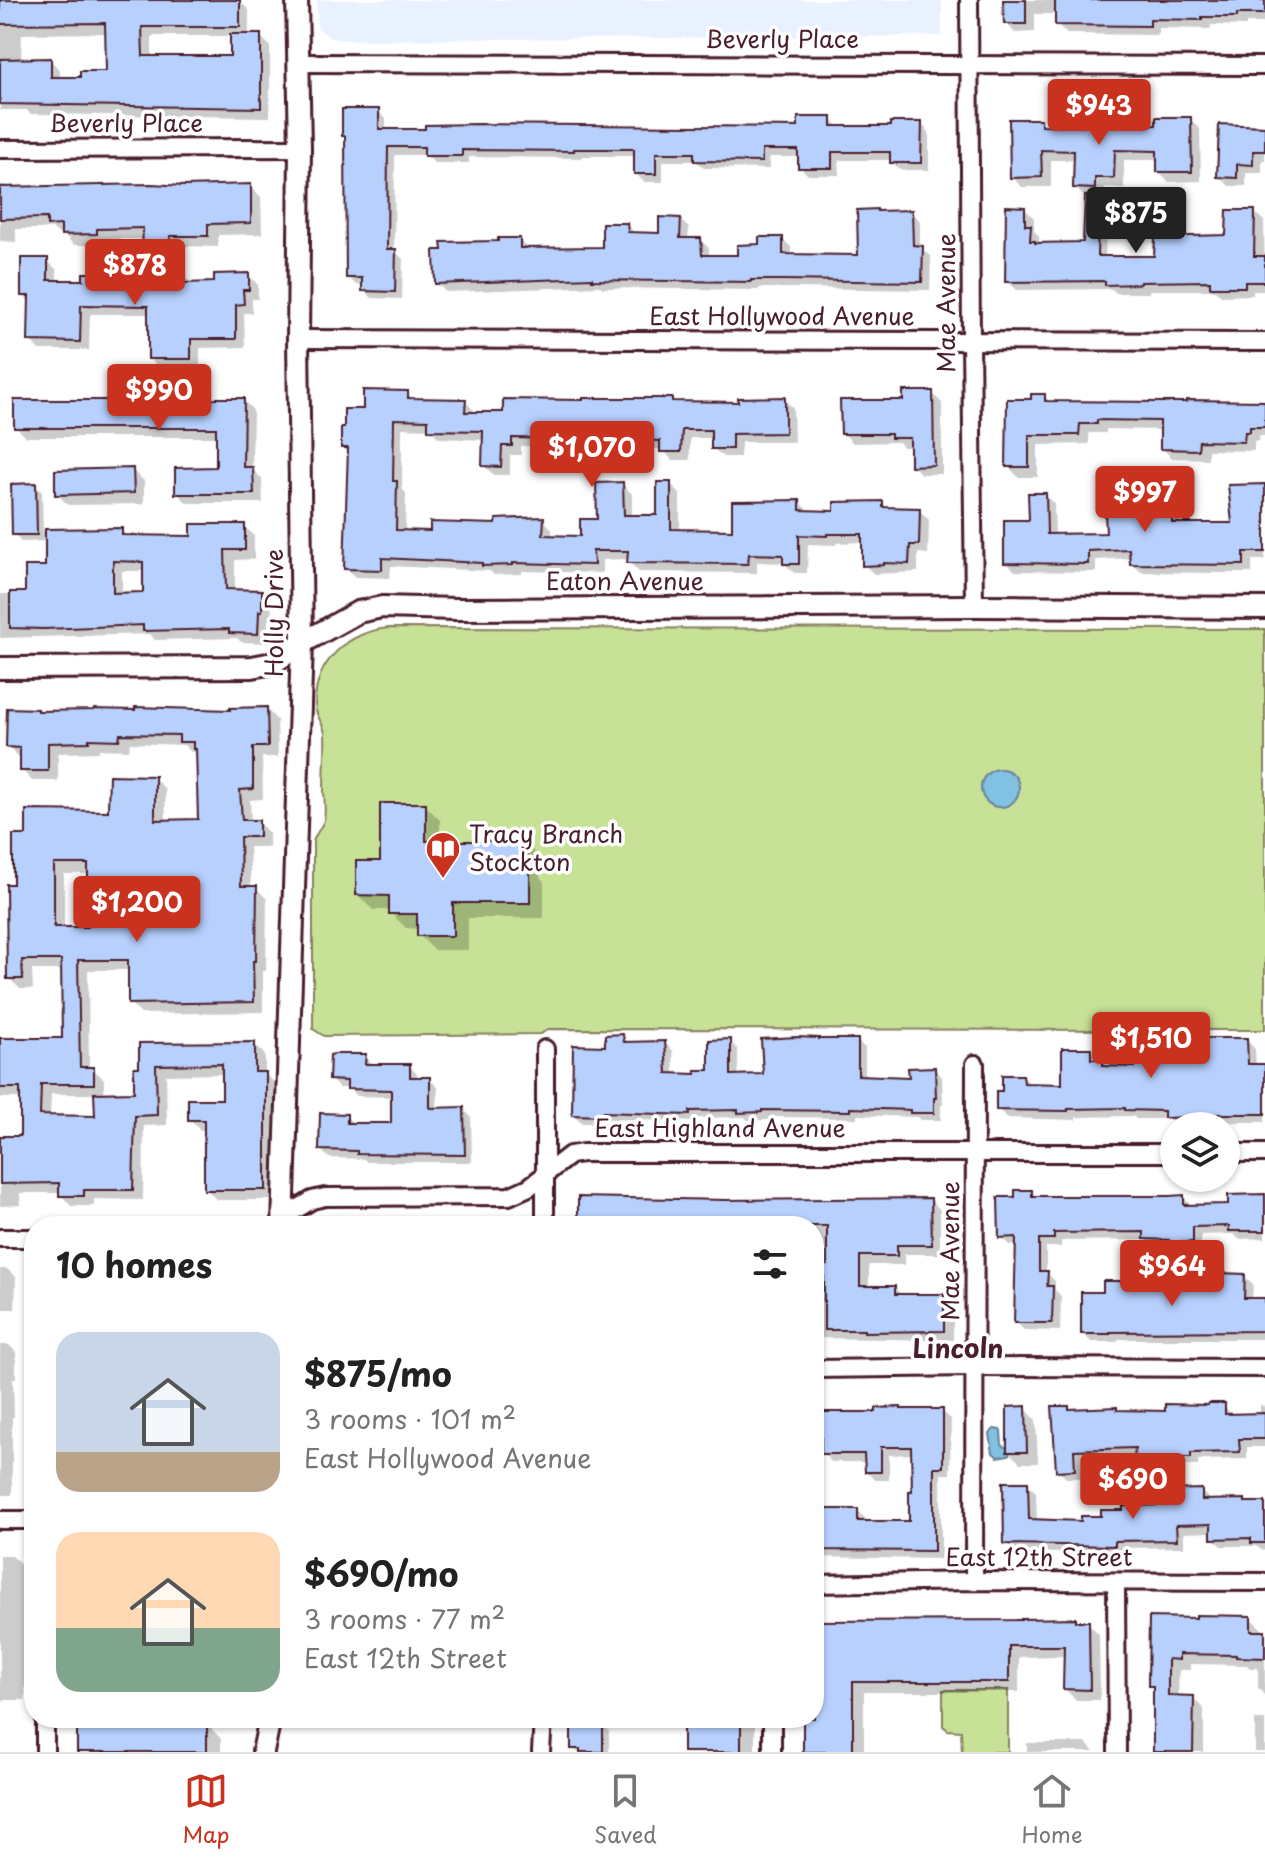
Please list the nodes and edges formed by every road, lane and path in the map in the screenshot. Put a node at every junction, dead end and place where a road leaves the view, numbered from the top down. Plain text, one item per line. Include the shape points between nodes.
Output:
1 (297, 0) edge
2 (969, 0) edge
3 (299, 63) junction
4 (969, 66) junction
5 (1265, 66) edge
6 (300, 148) junction
7 (0, 149) edge
8 (298, 339) junction
9 (971, 342) junction
10 (1265, 342) edge
11 (974, 606) junction
12 (1265, 608) edge
13 (302, 643) junction
14 (0, 668) edge
15 (545, 1049) dead end
16 (975, 1064) dead end
17 (975, 1153) junction
18 (1160, 1153) edge
19 (1240, 1153) edge
20 (1265, 1153) edge
21 (545, 1174) junction
22 (283, 1216) edge
23 (292, 1216) edge
24 (545, 1216) edge
25 (0, 1238) edge
26 (24, 1238) edge
27 (975, 1367) junction
28 (1265, 1368) edge
29 (824, 1369) edge
30 (0, 1520) edge
31 (24, 1520) edge
32 (974, 1581) junction
33 (1116, 1582) junction
34 (1265, 1582) edge
35 (824, 1584) edge
36 (45, 1728) edge
37 (268, 1728) edge
38 (542, 1728) edge
39 (772, 1728) edge
40 (45, 1752) edge
41 (263, 1752) edge
42 (541, 1752) edge
43 (772, 1752) edge
44 (1117, 1752) edge

1 - 3 street, Holly Drive
2 - 4 street, Mae Avenue
3 - 4 street, Beverly Place
3 - 6 street, Holly Drive
4 - 5 street, Beverly Place
4 - 9 street, Mae Avenue
6 - 7 street, Beverly Place
6 - 8 street, Holly Drive
8 - 9 street, East Hollywood Avenue
8 - 13 street, Holly Drive
9 - 10 street, East Hollywood Avenue
9 - 11 street, Mae Avenue
11 - 12 street, Eaton Avenue
11 - 13 street, Eaton Avenue via 382,607 358,612
13 - 14 street, Eaton Avenue via 273,663 252,667
13 - 22 street, Holly Drive
15 - 21 street
16 - 17 street, Mae Avenue
17 - 18 street, East Highland Avenue
17 - 21 street, East Highland Avenue via 583,1153 570,1155
17 - 27 street, Mae Avenue
19 - 20 street
21 - 23 street, East Highland Avenue via 509,1196 325,1197
21 - 24 street
25 - 26 street
27 - 28 street
27 - 29 street
27 - 32 street, Mae Avenue
30 - 31 street
32 - 33 street, East 12th Street
32 - 35 street, East 12th Street
33 - 34 street, East 12th Street
33 - 44 street
36 - 40 street
37 - 41 street
38 - 42 street
39 - 43 street

